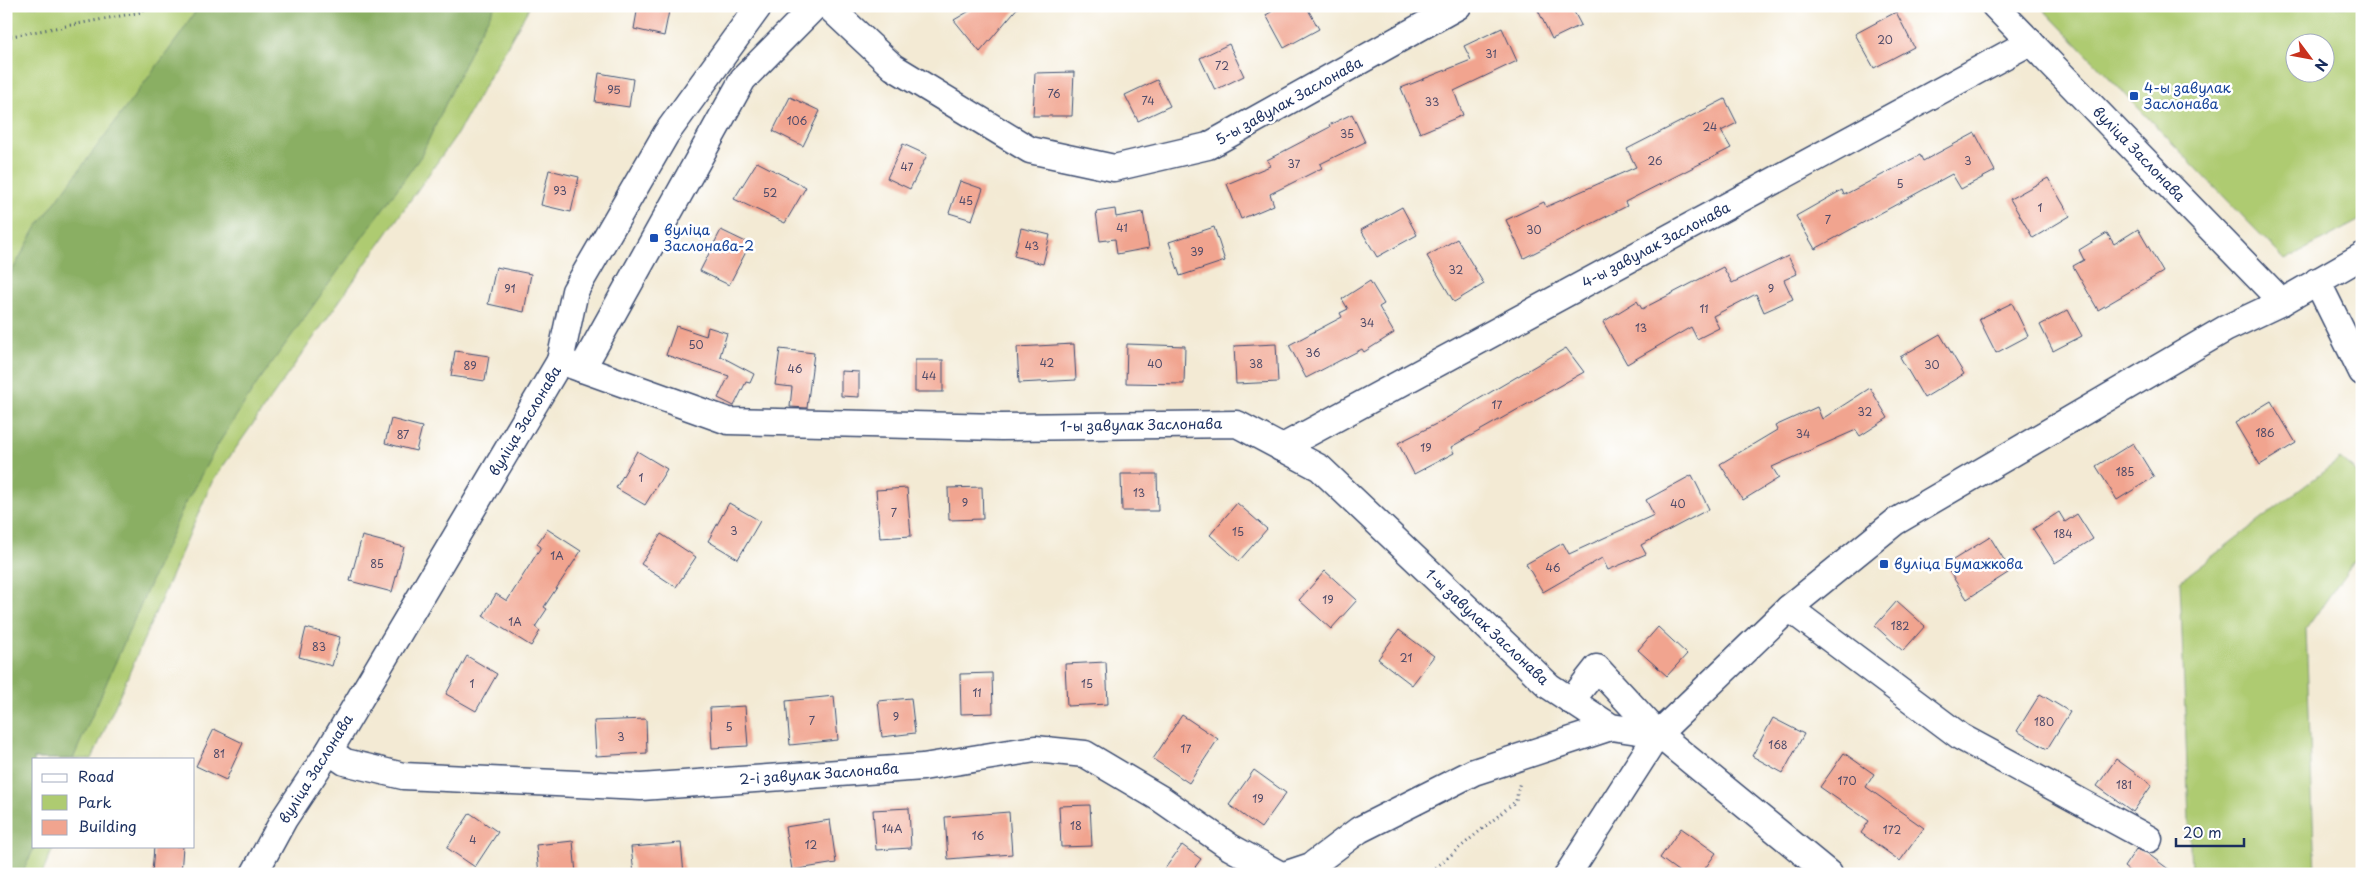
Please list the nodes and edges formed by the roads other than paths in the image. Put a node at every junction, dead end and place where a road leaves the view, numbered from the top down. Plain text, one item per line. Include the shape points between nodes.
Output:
1 (759, 6) edge
2 (815, 6) edge
3 (828, 6) edge
4 (1458, 6) edge
5 (1995, 6) edge
6 (2030, 42) junction
7 (2362, 256) edge
8 (2317, 281) junction
9 (2282, 302) junction
10 (571, 365) junction
11 (2362, 372) edge
12 (1281, 448) junction
13 (1789, 608) junction
14 (1571, 701) junction
15 (1611, 727) junction
16 (1658, 734) junction
17 (329, 751) junction
18 (2150, 839) dead end
19 (254, 874) edge
20 (1279, 874) edge
21 (1287, 874) edge
22 (1568, 874) edge
23 (1829, 874) edge

1 - 10 street via 666,134 575,292
2 - 10 street, вуліца Заслонава via 742,79
3 - 4 street, 5-ы завулак Заслонава via 893,67 1030,150 1114,168 1208,146
5 - 6 street, вуліца Заслонава
6 - 9 street, вуліца Заслонава
6 - 12 street, 4-ы завулак Заслонава
7 - 8 street
8 - 9 street
8 - 11 street
9 - 13 street via 2224,330 1895,522
10 - 12 street, 1-ы завулак Заслонава via 728,421 1001,427 1237,424
10 - 17 street, вуліца Заслонава
12 - 14 street, 1-ы завулак Заслонава via 1320,468 1549,686
13 - 16 street
13 - 18 street via 1961,737
14 - 15 street, 1-ы завулак Заслонава
14 - 16 street via 1597,668
15 - 16 street, 1-ы завулак Заслонава
15 - 21 street via 1474,772 1359,830 1311,866
16 - 22 street
16 - 23 street
17 - 19 street, вуліца Заслонава via 284,818
17 - 20 street, 2-і завулак Заслонава via 345,762 403,776 641,787 923,767 1035,749 1085,754

